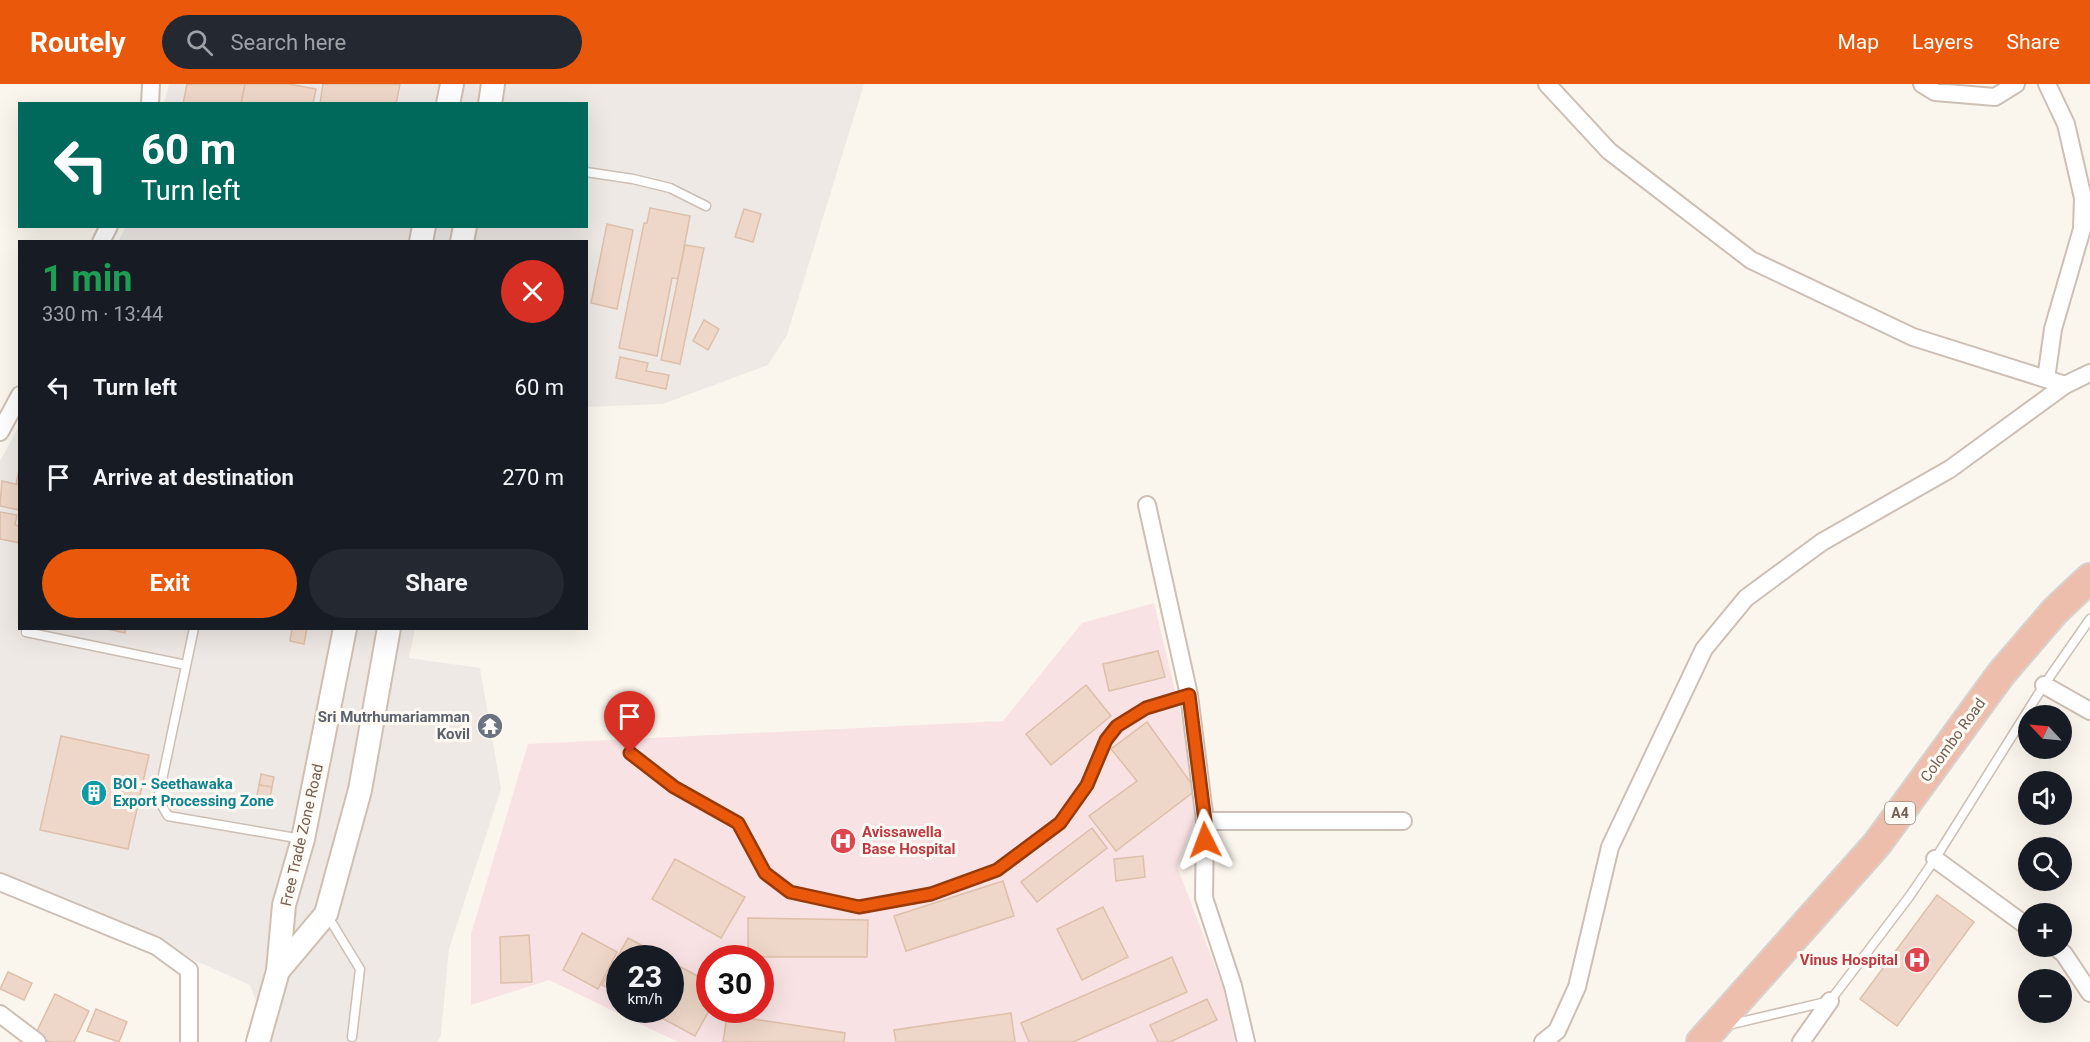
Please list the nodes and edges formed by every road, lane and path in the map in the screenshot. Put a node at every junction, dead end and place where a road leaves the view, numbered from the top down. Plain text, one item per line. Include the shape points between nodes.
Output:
1 (151, 84) edge
2 (452, 84) edge
3 (493, 84) edge
4 (1547, 84) edge
5 (1922, 84) edge
6 (2016, 84) edge
7 (2048, 84) edge
8 (150, 102) edge
9 (448, 102) edge
10 (490, 102) edge
11 (588, 172) edge
12 (706, 206) dead end
13 (2090, 373) edge
14 (2046, 379) junction
15 (2065, 386) junction
16 (18, 399) edge
17 (0, 432) edge
18 (1147, 505) dead end
19 (2090, 578) edge
20 (2090, 619) edge
21 (194, 630) edge
22 (345, 630) edge
23 (389, 630) edge
24 (26, 632) dead end
25 (186, 665) junction
26 (2044, 685) junction
27 (1189, 695) junction
28 (2090, 711) edge
29 (630, 753) dead end
30 (1205, 821) junction
31 (1403, 821) dead end
32 (303, 839) junction
33 (1935, 859) junction
34 (0, 882) edge
35 (326, 914) junction
36 (2018, 920) edge
37 (2066, 957) edge
38 (278, 971) junction
39 (2090, 993) edge
40 (1830, 1001) junction
41 (0, 1014) edge
42 (1708, 1035) edge
43 (352, 1037) dead end
44 (37, 1042) edge
45 (189, 1042) edge
46 (258, 1042) edge
47 (1246, 1042) edge
48 (1543, 1042) edge
49 (1801, 1042) edge

1 - 8 street
2 - 9 street
3 - 10 street
4 - 14 street via 1609,151 1751,260 1913,337
5 - 6 street via 1935,92 1995,97
7 - 14 street via 2066,124 2083,198 2082,229 2053,328
11 - 12 lane via 670,188
13 - 15 street
14 - 15 street
15 - 48 street via 1950,469 1822,542 1746,598 1704,649 1610,847 1576,987 1557,1031
16 - 17 street
18 - 27 street
19 - 42 highway, Colombo Road / A4 via 2029,639 1877,844
20 - 26 lane
21 - 25 lane
22 - 32 street, Free Trade Zone Road
23 - 35 street via 360,790
24 - 25 lane
25 - 32 lane via 158,799 168,816
26 - 28 street
26 - 33 lane
27 - 29 lane via 1146,708 1117,726 1106,740 1087,785 1060,823 997,870 931,894 859,907 790,892 765,873 738,823 674,787
27 - 30 street
30 - 31 street
30 - 47 street via 1204,898 1233,986
32 - 38 street, Free Trade Zone Road via 284,905
33 - 36 street
33 - 40 lane
34 - 45 street via 156,946 189,970
35 - 38 street
35 - 43 lane via 360,969
37 - 39 street
38 - 46 street, Free Trade Zone Road
40 - 42 lane
40 - 49 street
41 - 44 street

